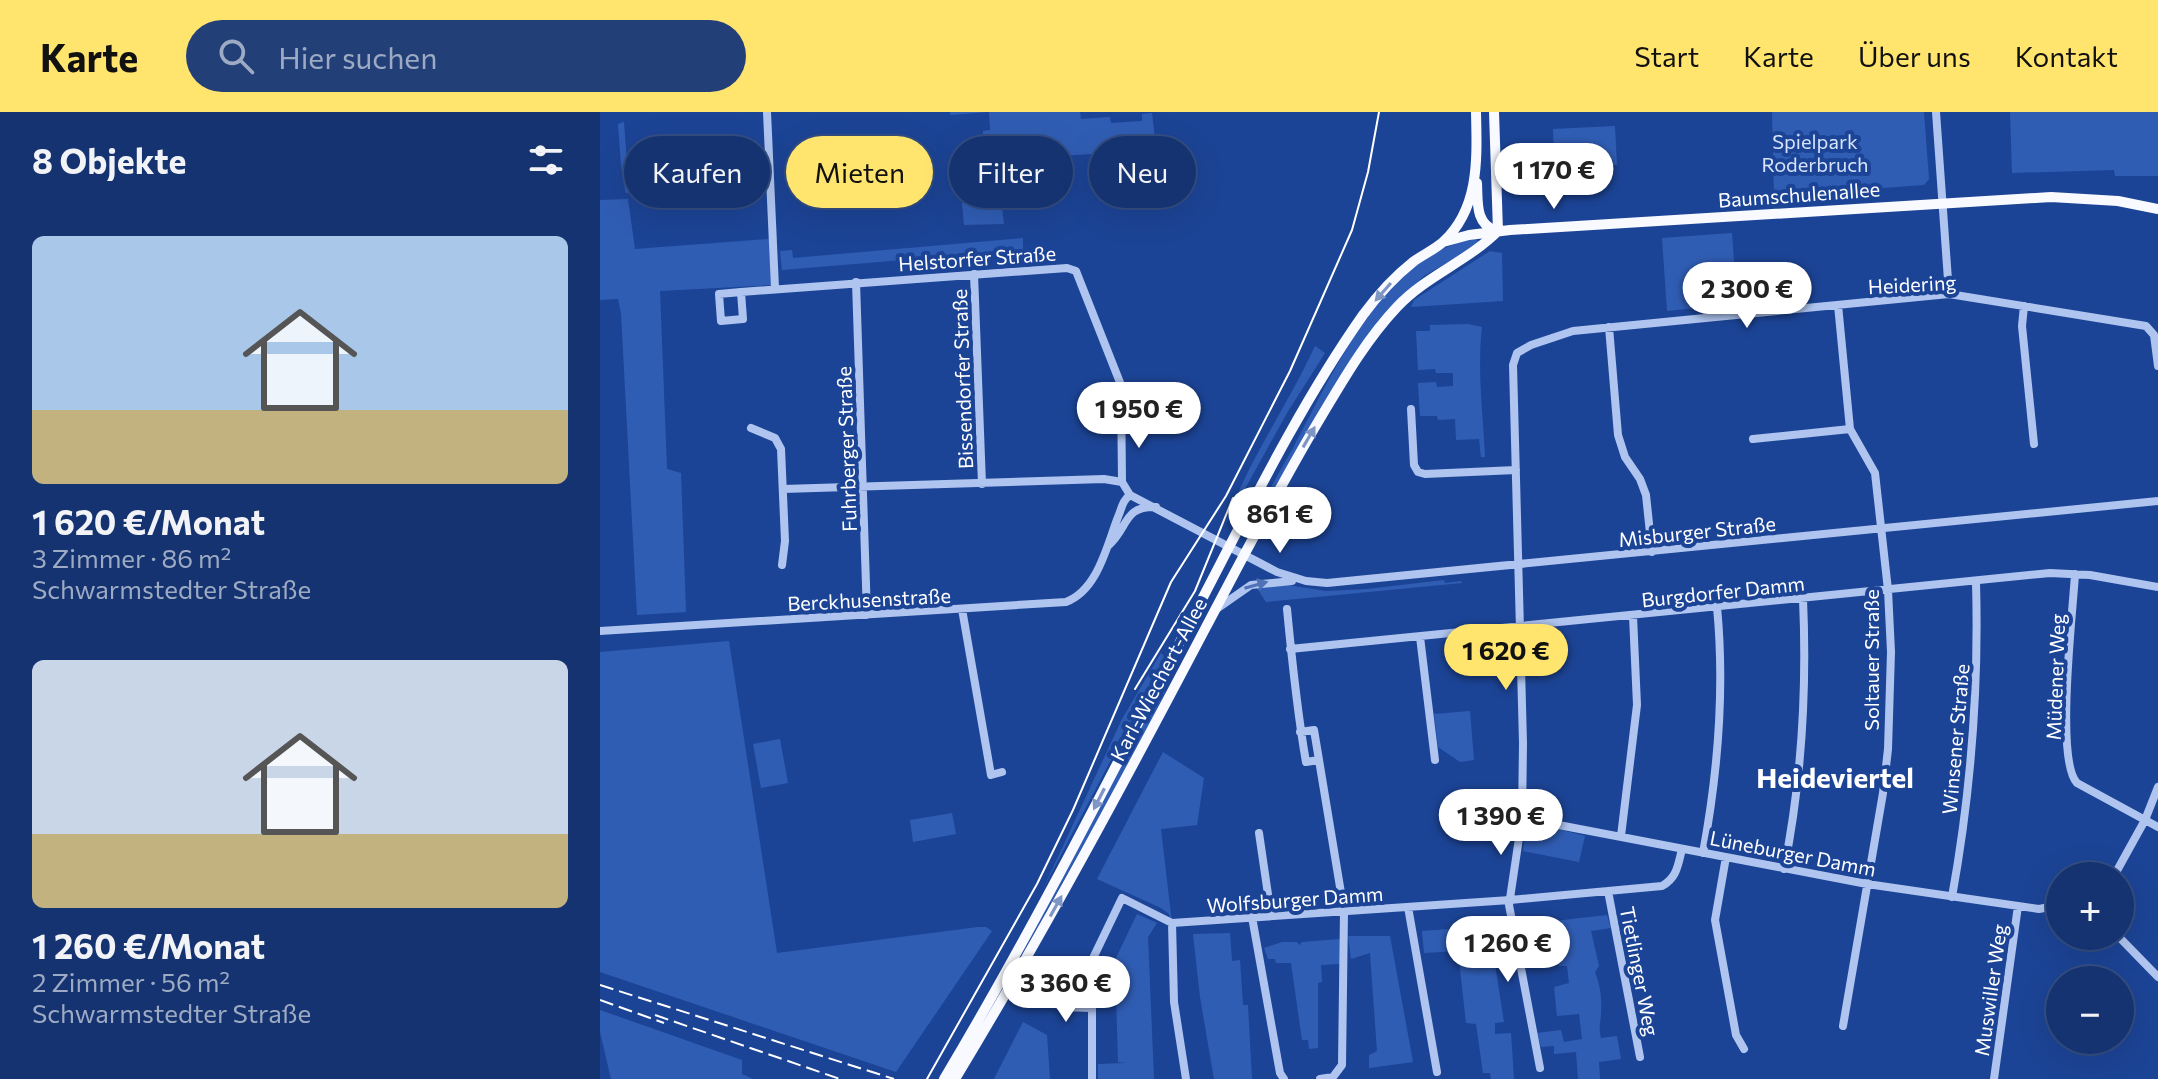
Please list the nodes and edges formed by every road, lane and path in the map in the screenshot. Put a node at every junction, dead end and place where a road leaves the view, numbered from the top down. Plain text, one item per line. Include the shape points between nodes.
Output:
1 (767, 112) edge
2 (1476, 112) edge
3 (1494, 112) edge
4 (1936, 112) edge
5 (1477, 176) junction
6 (1942, 203) junction
7 (2158, 209) edge
8 (1498, 231) junction
9 (1443, 242) junction
10 (974, 274) junction
11 (856, 282) junction
12 (775, 288) junction
13 (741, 292) dead end
14 (1949, 294) junction
15 (1838, 305) junction
16 (2024, 306) junction
17 (1609, 327) junction
18 (2158, 363) edge
19 (1411, 409) dead end
20 (751, 428) dead end
21 (1850, 429) junction
22 (1753, 439) dead end
23 (2034, 444) dead end
24 (1516, 470) junction
25 (1122, 482) junction
26 (982, 484) junction
27 (863, 487) junction
28 (783, 489) junction
29 (1130, 495) junction
30 (2158, 501) edge
31 (1156, 507) junction
32 (1881, 529) junction
33 (1109, 545) junction
34 (1229, 547) junction
35 (1652, 552) junction
36 (1244, 555) junction
37 (782, 565) dead end
38 (1518, 565) junction
39 (2075, 574) junction
40 (1306, 581) junction
41 (1976, 582) junction
42 (2158, 587) edge
43 (1888, 590) junction
44 (1803, 599) junction
45 (1717, 607) junction
46 (962, 609) junction
47 (1287, 609) dead end
48 (1214, 612) junction
49 (867, 615) junction
50 (1633, 616) junction
51 (1520, 627) junction
52 (600, 631) edge
53 (1420, 637) junction
54 (1290, 649) junction
55 (1435, 760) dead end
56 (1002, 772) dead end
57 (2158, 787) edge
58 (1522, 818) junction
59 (2145, 820) junction
60 (2158, 827) edge
61 (1259, 833) dead end
62 (1621, 836) junction
63 (1682, 849) junction
64 (1703, 853) junction
65 (1726, 857) junction
66 (2122, 862) edge
67 (1784, 869) junction
68 (1867, 884) junction
69 (1608, 891) junction
70 (1952, 897) junction
71 (1510, 900) junction
72 (2018, 906) junction
73 (1408, 907) junction
74 (2046, 908) edge
75 (1344, 911) junction
76 (1271, 915) junction
77 (1252, 917) junction
78 (1172, 923) junction
79 (2132, 950) edge
80 (1092, 961) junction
81 (2158, 977) edge
82 (1050, 1001) dead end
83 (1069, 1008) junction
84 (1091, 1008) junction
85 (1843, 1026) dead end
86 (1744, 1049) dead end
87 (1640, 1057) dead end
88 (1540, 1068) dead end
89 (956, 1072) edge
90 (1437, 1072) dead end
91 (944, 1079) edge
92 (1092, 1079) edge
93 (1186, 1079) edge
94 (1284, 1079) edge
95 (1320, 1079) edge
96 (1994, 1079) edge

1 - 12 street
2 - 5 main road, Karl-Wiechert-Allee
3 - 8 main road
4 - 6 street
5 - 8 main road via 1481,217 1488,228
5 - 9 main road, Karl-Wiechert-Allee via 1462,217
6 - 7 main road, Baumschulenallee via 2051,197
6 - 8 main road, Baumschulenallee
6 - 14 street
8 - 9 main road, Baumschulenallee
36 -> 8 main road, Karl-Wiechert-Allee via 1368,342 1415,289
9 -> 34 main road, Karl-Wiechert-Allee via 1391,282 1364,315
10 - 11 street, Helstorfer Straße
10 - 25 street, Helstorfer Straße via 1076,271 1121,385
10 - 26 street, Bissendorfer Straße
11 - 12 street, Helstorfer Straße
11 - 27 street, Fuhrberger Straße
12 - 13 street, Helstorfer Straße
14 - 15 street, Heidering
14 - 16 street, Heidering
15 - 17 street, Heidering
15 - 21 street
16 - 18 street, Heidering via 2146,326 2154,335
16 - 23 street
17 - 24 street, Heidering via 1573,331 1517,353
17 - 35 street via 1618,435 1643,486
19 - 24 street via 1418,472
20 - 28 street via 775,438 781,449
21 - 22 street
21 - 32 street, Soltauer Straße via 1873,465
24 - 38 street, Heidering
25 - 26 street
25 - 29 street
26 - 27 street
27 - 28 street
27 - 49 street, Fuhrberger Straße
28 - 37 street
29 - 31 street
29 - 33 street, Berckhusenstraße
30 - 32 street, Misburger Straße
31 - 33 street, Berckhusenstraße via 1131,513
31 - 34 street
32 - 35 street, Misburger Straße
32 - 43 street, Soltauer Straße
33 - 46 street, Berckhusenstraße via 1089,584 1069,601
34 - 36 street
34 -> 89 main road, Karl-Wiechert-Allee
35 - 38 street, Misburger Straße
36 - 40 street, Misburger Straße
36 - 48 main road, Karl-Wiechert-Allee
38 - 40 street, Misburger Straße via 1338,583
38 - 51 street, Heidering
39 - 41 street, Burgdorfer Damm
39 - 42 street, Burgdorfer Damm
39 - 59 street, Müdener Weg via 2066,736 2070,772 2077,783
48 -> 40 street via 1251,585
41 - 43 street, Burgdorfer Damm
41 - 70 street, Winsener Straße via 1975,720
43 - 44 street, Burgdorfer Damm
43 - 68 street, Soltauer Straße via 1888,749
44 - 45 street, Burgdorfer Damm
44 - 67 street via 1805,698 1796,811
45 - 50 street, Burgdorfer Damm
45 - 64 street via 1719,731
46 - 49 street, Berckhusenstraße
46 - 56 street via 991,775
47 - 54 street
89 -> 48 main road, Karl-Wiechert-Allee via 1064,892
49 - 52 street, Berckhusenstraße
50 - 51 street, Burgdorfer Damm
50 - 62 street via 1637,705
51 - 53 street, Burgdorfer Damm
51 - 58 street, Heidering
53 - 54 street, Burgdorfer Damm
53 - 55 street
54 - 75 street via 1300,732 1314,730
57 - 59 street
58 - 62 street, Lüneburger Damm
58 - 71 street, Heidering
59 - 60 street, Müdener Weg
59 - 66 street
61 - 76 street
62 - 63 street, Lüneburger Damm
63 - 64 street, Lüneburger Damm
63 - 69 street, Wolfsburger Damm via 1671,881
64 - 65 street, Lüneburger Damm
65 - 67 street, Lüneburger Damm
65 - 86 street via 1715,920 1736,1035
67 - 68 street, Lüneburger Damm
68 - 70 street, Lüneburger Damm
68 - 85 street, Soltauer Straße
69 - 71 street, Wolfsburger Damm
69 - 87 street, Tietlinger Weg
70 - 72 street, Lüneburger Damm
71 - 73 street, Wolfsburger Damm
71 - 88 street, Heidering
72 - 74 street, Lüneburger Damm
72 - 96 street, Muswiller Weg
73 - 75 street, Wolfsburger Damm
73 - 90 street
75 - 76 street, Wolfsburger Damm
75 - 95 street via 1342,1065 1333,1077
76 - 77 street, Wolfsburger Damm
77 - 78 street, Wolfsburger Damm
77 - 94 street
78 - 80 street via 1122,898
78 - 93 street via 1174,1002
79 - 81 street
80 - 83 street
80 - 84 street
82 - 83 street
83 - 84 street
84 - 92 street
89 - 91 main road, Karl-Wiechert-Allee

